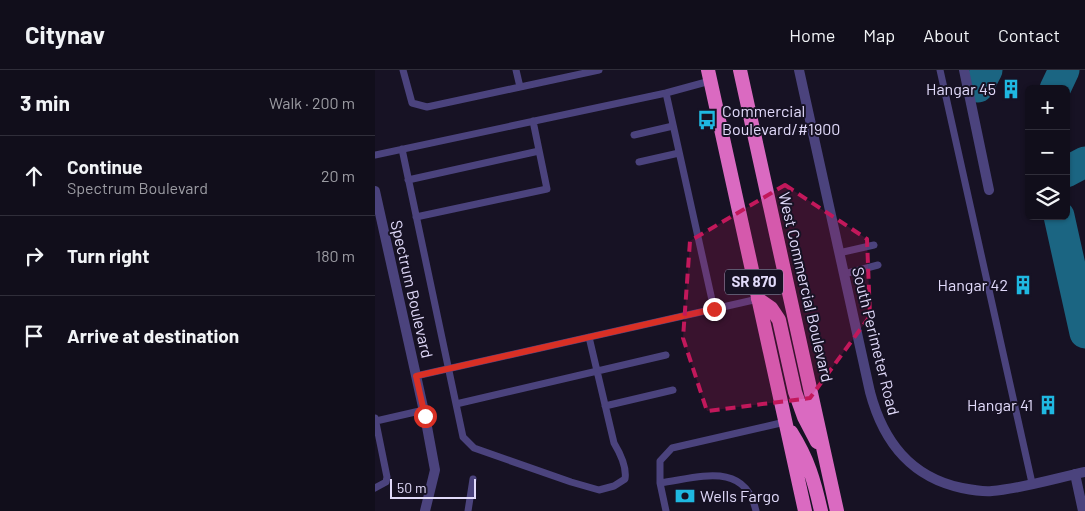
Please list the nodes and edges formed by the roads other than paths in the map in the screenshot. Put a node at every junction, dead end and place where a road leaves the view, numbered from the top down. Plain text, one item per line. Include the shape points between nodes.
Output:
1 (403, 70) edge
2 (516, 70) edge
3 (599, 70) edge
4 (739, 70) edge
5 (799, 70) edge
6 (940, 70) edge
7 (964, 70) edge
8 (709, 76) edge
9 (520, 87) junction
10 (666, 93) junction
11 (533, 121) junction
12 (673, 126) junction
13 (634, 135) dead end
14 (402, 149) junction
15 (539, 150) junction
16 (679, 153) junction
17 (375, 155) edge
18 (639, 162) dead end
19 (408, 180) junction
20 (989, 190) dead end
21 (375, 191) edge
22 (416, 217) junction
23 (379, 232) edge
24 (874, 245) dead end
25 (839, 253) junction
26 (878, 265) dead end
27 (844, 274) junction
28 (758, 300) junction
29 (714, 309) junction
30 (589, 337) junction
31 (666, 355) dead end
32 (447, 369) junction
33 (597, 372) junction
34 (416, 376) junction
35 (673, 390) dead end
36 (455, 404) junction
37 (605, 406) junction
38 (424, 410) junction
39 (375, 419) edge
40 (785, 422) junction
41 (827, 463) junction
42 (1080, 473) edge
43 (473, 479) dead end
44 (660, 483) junction
45 (1032, 484) junction
46 (375, 488) edge
47 (425, 511) edge
48 (468, 511) edge
49 (666, 511) edge
50 (756, 511) edge
51 (805, 511) edge
52 (821, 511) edge
53 (837, 511) edge
54 (1083, 511) edge

1 - 9 lane via 410,99 421,106
2 - 9 lane
3 - 9 lane
4 - 41 highway, West Commercial Boulevard / SR 870
5 - 25 street, South Perimeter Road
6 - 45 lane
7 - 20 street
8 - 10 lane
8 - 28 highway, SR 870
10 - 11 lane
10 - 12 lane
11 - 14 lane
11 - 15 lane
12 - 13 lane
12 - 16 lane
14 - 17 lane
14 - 19 lane
15 - 19 lane
15 - 22 lane via 547,189
16 - 18 lane
16 - 29 lane
19 - 22 lane
21 - 23 street, Spectrum Boulevard
22 - 32 lane
23 - 34 street, Spectrum Boulevard
24 - 25 lane
25 - 27 street, South Perimeter Road
26 - 27 lane
27 - 45 street, South Perimeter Road via 872,402 881,426 897,450 926,474 953,486 991,491
28 - 29 lane
28 - 40 highway, SR 870
28 - 41 highway via 771,308 779,320 795,392
29 - 30 lane
30 - 32 lane
30 - 33 lane
31 - 33 lane
32 - 34 lane
32 - 36 lane
33 - 36 lane
33 - 37 lane
34 - 38 street, Spectrum Boulevard
35 - 37 lane
36 - 37 lane via 463,438 474,448 599,490 622,482 626,474 619,450 613,443
38 - 39 lane
38 - 47 street, Spectrum Boulevard via 435,470
39 - 46 lane via 387,477 386,482
40 - 44 lane via 672,448 660,461
40 - 51 highway, SR 870
40 - 52 highway via 804,453
41 - 53 highway, West Commercial Boulevard / SR 870
42 - 45 street, South Perimeter Road
42 - 54 street, South Perimeter Road
43 - 48 lane
44 - 49 lane
44 - 50 lane via 726,477 741,482 749,490

